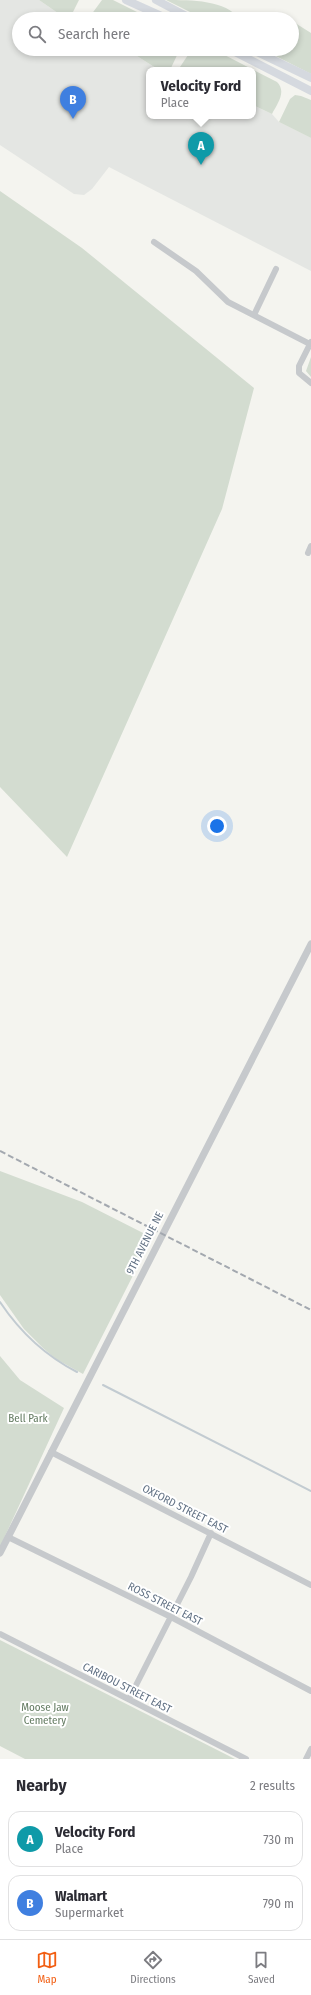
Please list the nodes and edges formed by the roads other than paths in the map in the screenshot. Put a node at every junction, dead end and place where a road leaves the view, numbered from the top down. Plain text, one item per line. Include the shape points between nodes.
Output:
1 (126, 0) edge
2 (156, 0) edge
3 (153, 12) edge
4 (179, 12) edge
5 (243, 56) edge
6 (265, 56) edge
7 (311, 78) edge
8 (311, 91) edge
9 (154, 242) dead end
10 (276, 269) dead end
11 (254, 315) junction
12 (311, 343) edge
13 (311, 383) edge
14 (311, 944) edge
15 (51, 1452) junction
16 (211, 1533) junction
17 (8, 1537) junction
18 (0, 1553) edge
19 (311, 1585) edge
20 (171, 1617) junction
21 (0, 1634) edge
22 (311, 1691) edge
23 (128, 1699) junction
24 (311, 1749) edge
25 (246, 1759) edge
26 (306, 1759) edge

1 - 3 main road
2 - 4 main road
5 - 8 main road
6 - 7 main road
9 - 11 street via 196,271 222,298
10 - 11 street
11 - 12 street
12 - 13 street via 299,366 300,373
14 - 15 street, 9TH AVENUE NE
15 - 16 street, OXFORD STREET EAST
15 - 17 street, 9TH AVENUE NE
16 - 19 street, OXFORD STREET EAST
16 - 20 street
17 - 18 street, 9TH AVENUE NE
17 - 20 street, ROSS STREET EAST
20 - 22 street, ROSS STREET EAST
20 - 23 street
21 - 23 street, CARIBOU STREET EAST
23 - 25 street, CARIBOU STREET EAST
24 - 26 street

